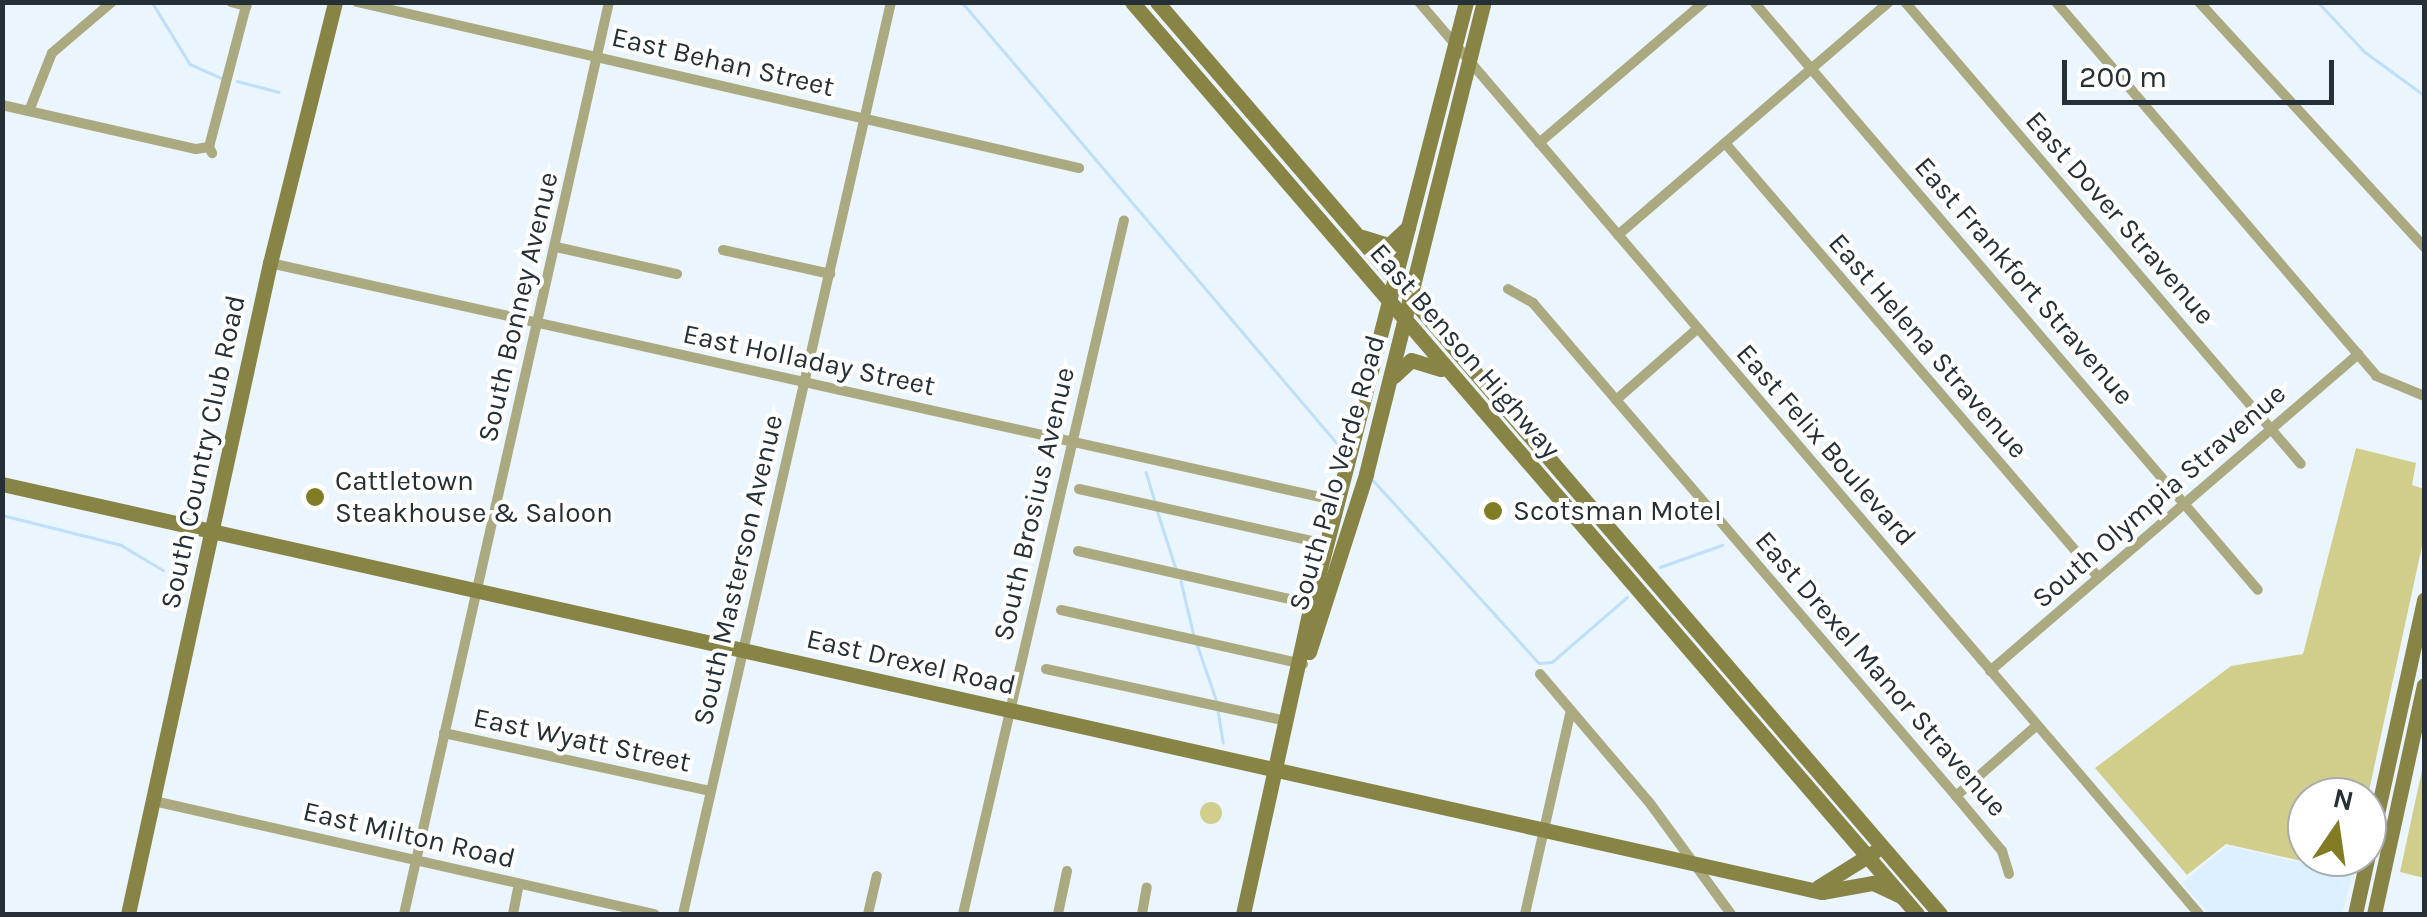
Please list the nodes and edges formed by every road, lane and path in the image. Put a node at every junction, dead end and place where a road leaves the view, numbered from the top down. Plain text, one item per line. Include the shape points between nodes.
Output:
1 (112, 2) edge
2 (231, 2) edge
3 (335, 2) edge
4 (357, 2) edge
5 (609, 2) edge
6 (891, 2) edge
7 (1132, 2) edge
8 (1156, 2) edge
9 (1420, 2) edge
10 (1466, 2) edge
11 (1484, 2) edge
12 (1704, 2) edge
13 (1754, 2) edge
14 (1888, 2) edge
15 (1905, 2) edge
16 (2056, 2) edge
17 (2199, 2) edge
18 (246, 4) edge
19 (1181, 31) junction
20 (1168, 45) junction
21 (1457, 46) junction
22 (596, 56) junction
23 (1470, 61) junction
24 (1811, 68) junction
25 (2, 105) edge
26 (30, 111) junction
27 (865, 117) junction
28 (1540, 143) junction
29 (1725, 143) junction
30 (1079, 168) dead end
31 (1417, 210) junction
32 (1124, 220) dead end
33 (1351, 229) junction
34 (1618, 234) junction
35 (2424, 247) edge
36 (556, 248) junction
37 (723, 250) dead end
38 (270, 264) junction
39 (678, 274) dead end
40 (830, 274) junction
41 (1398, 284) junction
42 (1508, 290) dead end
43 (1412, 299) junction
44 (1391, 305) junction
45 (1406, 321) junction
46 (537, 324) junction
47 (1697, 329) junction
48 (2358, 354) junction
49 (805, 382) junction
50 (1389, 384) junction
51 (1461, 386) junction
52 (2424, 396) edge
53 (1616, 400) junction
54 (2271, 429) junction
55 (1070, 442) junction
56 (2301, 464) dead end
57 (2, 484) edge
58 (1079, 489) dead end
59 (1338, 500) junction
60 (2184, 504) junction
61 (210, 531) junction
62 (1326, 544) junction
63 (1078, 551) dead end
64 (2098, 578) junction
65 (474, 589) junction
66 (2258, 590) dead end
67 (2424, 599) edge
68 (1311, 604) junction
69 (1061, 610) dead end
70 (742, 648) junction
71 (1303, 664) junction
72 (1046, 669) dead end
73 (1990, 672) junction
74 (1540, 674) dead end
75 (2424, 685) edge
76 (1010, 710) junction
77 (1571, 710) junction
78 (1288, 721) junction
79 (2036, 726) junction
80 (444, 732) junction
81 (1277, 768) junction
82 (711, 791) junction
83 (1956, 796) junction
84 (154, 801) junction
85 (1544, 827) junction
86 (1884, 849) junction
87 (1865, 855) junction
88 (416, 860) junction
89 (1687, 860) junction
90 (1068, 871) dead end
91 (2009, 874) dead end
92 (876, 876) dead end
93 (519, 884) junction
94 (1147, 887) dead end
95 (1809, 888) junction
96 (1901, 896) junction
97 (128, 914) edge
98 (404, 914) edge
99 (513, 914) edge
100 (654, 914) edge
101 (683, 914) edge
102 (868, 914) edge
103 (963, 914) edge
104 (1058, 914) edge
105 (1142, 914) edge
106 (1244, 914) edge
107 (1525, 914) edge
108 (1731, 914) edge
109 (1916, 914) edge
110 (1940, 914) edge
111 (2199, 914) edge
112 (2355, 914) edge
113 (2374, 914) edge

1 - 26 street via 52,53
2 - 18 street
3 - 38 main road, South Country Club Road
4 - 22 street, East Behan Street
5 - 22 street, South Bonney Avenue
6 - 27 street, South Masterson Avenue
7 - 20 main road, East Benson Highway
8 - 19 main road, East Benson Highway
9 - 21 street, East Felix Boulevard
10 - 21 main road, South Palo Verde Road
11 - 23 main road, South Palo Verde Road
12 - 28 street
13 - 24 street, East Frankfort Stravenue
14 - 24 street
15 - 54 street, East Dover Stravenue
16 - 48 street
17 - 35 street
18 - 26 street via 211,150
19 - 20 main road
19 - 33 main road, East Benson Highway
20 - 44 main road, East Benson Highway
21 - 23 street, East Felix Boulevard
21 - 31 main road, South Palo Verde Road
22 - 27 street, East Behan Street
22 - 36 street, South Bonney Avenue
23 - 28 street, East Felix Boulevard
23 - 43 main road, South Palo Verde Road
24 - 29 street
24 - 60 street, East Frankfort Stravenue
25 - 26 street
27 - 30 street, East Behan Street
27 - 40 street, South Masterson Avenue
28 - 34 street, East Felix Boulevard
29 - 34 street
29 - 64 street, East Helena Stravenue
31 - 33 main road via 1401,240 1389,246
31 - 41 main road, South Palo Verde Road
32 - 55 street, South Brosius Avenue
33 - 41 main road, East Benson Highway
34 - 47 street, East Felix Boulevard
36 - 39 street
36 - 46 street, South Bonney Avenue
37 - 40 street
38 - 46 street, East Holladay Street
38 - 61 main road, South Country Club Road
40 - 49 street, South Masterson Avenue
41 - 43 main road, East Benson Highway
41 - 44 main road, South Palo Verde Road
42 - 53 street, East Drexel Manor Stravenue via 1533,303
43 - 45 main road, South Palo Verde Road
43 - 86 main road, East Benson Highway
44 - 45 main road, East Benson Highway
44 - 59 main road, South Palo Verde Road
45 - 50 main road, South Palo Verde Road
45 - 51 main road, East Benson Highway
46 - 49 street, East Holladay Street
46 - 65 street, South Bonney Avenue
47 - 53 street
47 - 73 street, East Felix Boulevard
48 - 52 street via 2388,384
48 - 54 street, South Olympia Stravenue
49 - 55 street, East Holladay Street
49 - 70 street, South Masterson Avenue
50 - 51 main road via 1400,368 1421,358
50 - 71 main road, South Palo Verde Road via 1323,620
51 - 87 main road, East Benson Highway
53 - 83 street, East Drexel Manor Stravenue
54 - 56 street, East Dover Stravenue
54 - 60 street, South Olympia Stravenue
55 - 59 street, East Holladay Street
55 - 76 street, South Brosius Avenue
57 - 61 main road, East Drexel Road
58 - 62 street
59 - 62 main road, South Palo Verde Road
60 - 64 street, South Olympia Stravenue
60 - 66 street, East Frankfort Stravenue
61 - 65 main road, East Drexel Road
61 - 84 main road, South Country Club Road
62 - 68 main road, South Palo Verde Road
63 - 68 street
64 - 73 street, South Olympia Stravenue
65 - 70 main road, East Drexel Road
65 - 80 street, South Bonney Avenue
67 - 112 main road
68 - 71 main road, South Palo Verde Road
69 - 71 street
70 - 76 main road, East Drexel Road
70 - 82 street, South Masterson Avenue
71 - 78 main road, South Palo Verde Road
72 - 78 street
73 - 79 street, East Felix Boulevard
74 - 77 street
75 - 113 main road
76 - 81 main road, East Drexel Road
76 - 103 street, South Brosius Avenue
77 - 85 street
77 - 89 street via 1649,802
78 - 81 main road, South Palo Verde Road
79 - 83 street
79 - 111 street, East Felix Boulevard
80 - 82 street, East Wyatt Street
80 - 88 street, South Bonney Avenue
81 - 85 main road, East Drexel Road
81 - 106 main road, South Palo Verde Road
82 - 101 street, South Masterson Avenue
83 - 91 street, East Drexel Manor Stravenue via 2002,851
84 - 88 street, East Milton Road
84 - 97 main road, South Country Club Road
85 - 89 main road, East Drexel Road
85 - 107 street
86 - 87 main road
86 - 110 main road, East Benson Highway
87 - 95 main road via 1835,881
87 - 96 main road, East Benson Highway
88 - 93 street, East Milton Road
88 - 98 street, South Bonney Avenue
89 - 95 main road, East Drexel Road
89 - 108 street
90 - 104 street
92 - 102 street
93 - 99 street
93 - 100 street, East Milton Road
94 - 105 street
95 - 96 main road, East Drexel Road via 1836,892 1873,883
96 - 109 main road, East Benson Highway

